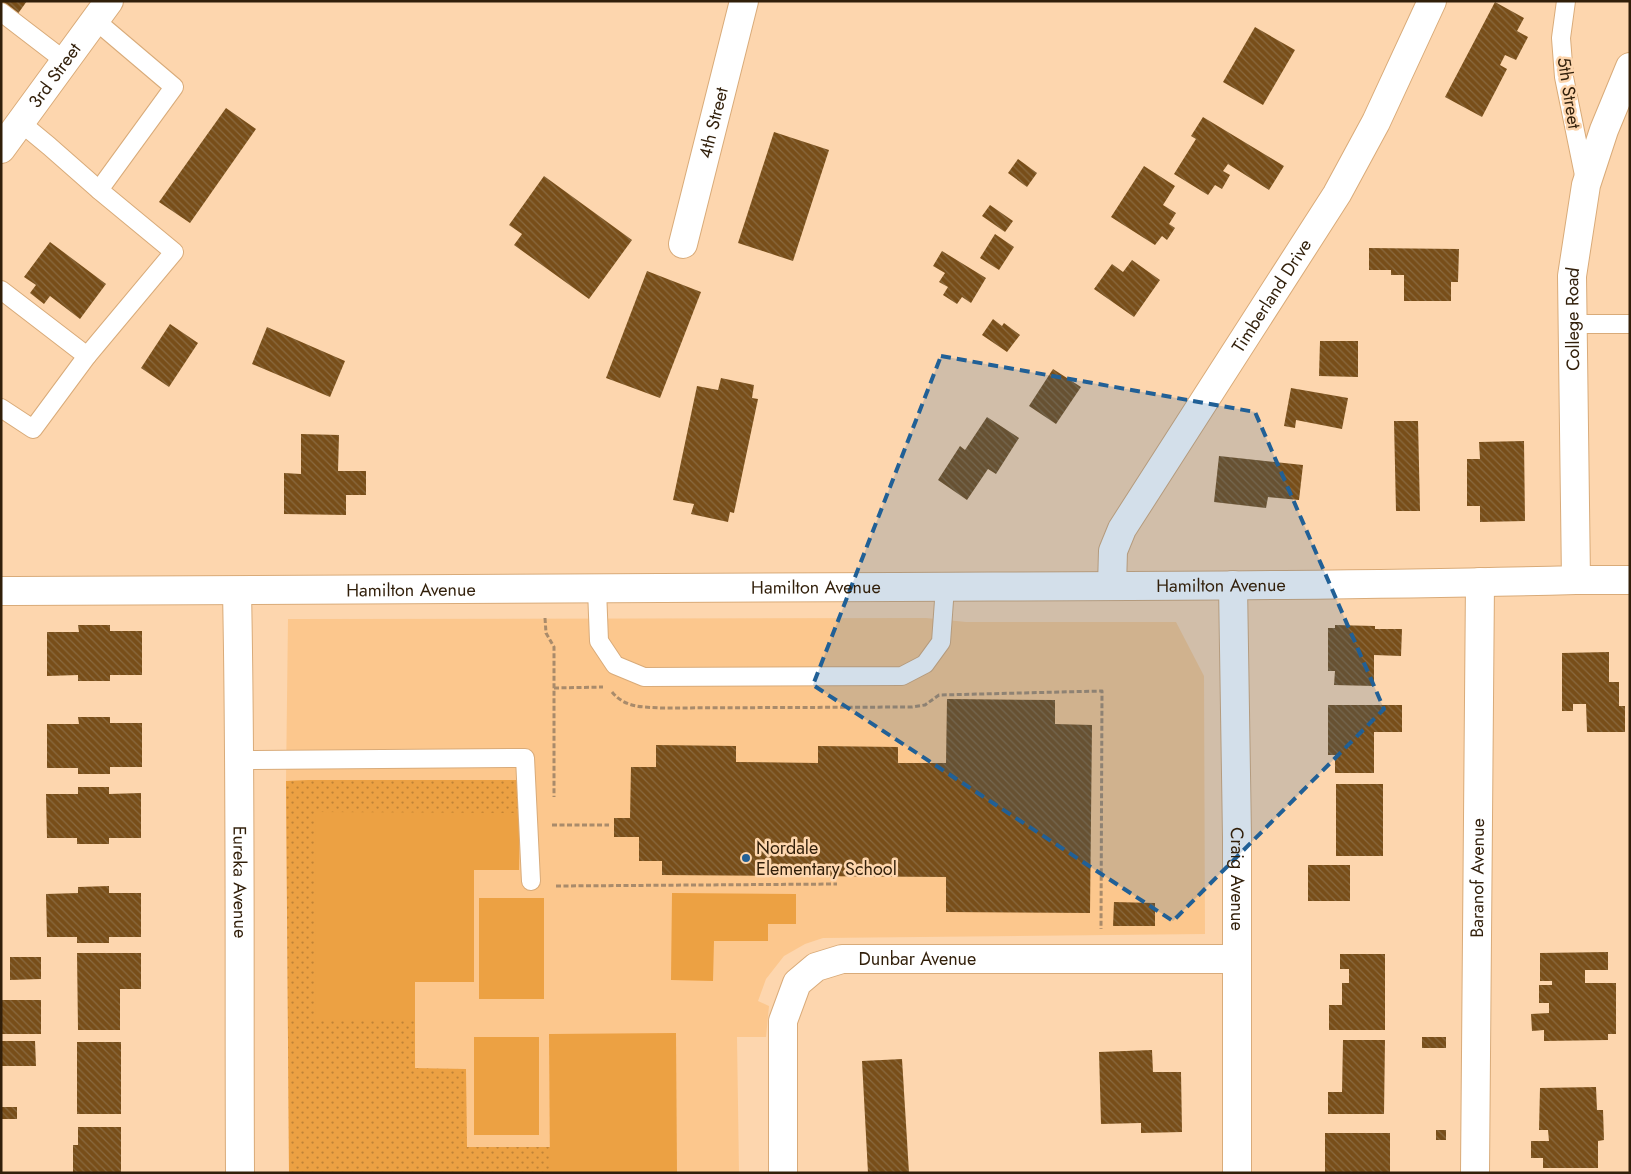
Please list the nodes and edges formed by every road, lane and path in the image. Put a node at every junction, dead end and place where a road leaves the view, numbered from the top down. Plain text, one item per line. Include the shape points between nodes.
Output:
1 (744, 1) edge
2 (1432, 1) edge
3 (1566, 1) edge
4 (102, 11) edge
5 (1, 12) edge
6 (65, 61) junction
7 (1630, 67) edge
8 (8, 135) edge
9 (1586, 185) junction
10 (99, 190) junction
11 (683, 244) dead end
12 (1, 290) edge
13 (1572, 324) junction
14 (1630, 324) edge
15 (87, 356) junction
16 (1, 408) edge
17 (1576, 580) junction
18 (1630, 580) edge
19 (1480, 582) junction
20 (1233, 585) junction
21 (1112, 586) junction
22 (945, 587) junction
23 (544, 589) junction
24 (597, 589) junction
25 (1, 591) edge
26 (237, 592) junction
27 (554, 688) junction
28 (240, 760) junction
29 (554, 806) dead end
30 (554, 815) dead end
31 (528, 825) junction
32 (554, 825) junction
33 (609, 825) dead end
34 (531, 881) joint
35 (838, 884) dead end
36 (1101, 959) junction
37 (1237, 959) junction
38 (240, 1173) edge
39 (783, 1173) edge
40 (1237, 1173) edge
41 (1475, 1173) edge

1 - 11 street, 4th Street
2 - 21 street, Timberland Drive via 1376,122 1337,194 1122,529 1113,552
3 - 9 lane, 5th Street via 1561,38 1564,77
4 - 6 street, 3rd Street
4 - 10 lane via 174,86
5 - 6 lane
6 - 8 street, 3rd Street
7 - 9 street, College Road
8 - 10 lane via 49,146
9 - 13 street, College Road via 1572,276
10 - 15 lane via 174,252
12 - 15 lane
13 - 14 lane
13 - 17 street, College Road
15 - 16 lane via 33,429
17 - 18 street, Hamilton Avenue
17 - 19 street, Hamilton Avenue
19 - 20 street, Hamilton Avenue
19 - 41 street, Baranof Avenue
20 - 21 street, Hamilton Avenue
20 - 37 street, Craig Avenue
21 - 22 street, Hamilton Avenue
22 - 24 street, Hamilton Avenue
22 - 24 lane via 941,642 925,664 902,676 644,677 615,665 600,641
23 - 24 street, Hamilton Avenue
23 - 26 street, Hamilton Avenue
23 - 27 path via 546,633 554,646
25 - 26 street, Hamilton Avenue
26 - 28 street, Eureka Avenue
27 - 29 path
27 - 36 path via 608,687 618,699 632,706 662,708 912,707 925,705 939,695 1102,691
28 - 31 lane via 525,758
28 - 38 street, Eureka Avenue
30 - 32 path
31 - 32 path
31 - 34 lane
32 - 33 path
34 - 35 path via 546,886
36 - 37 street, Dunbar Avenue
36 - 39 street, Dunbar Avenue via 842,959 816,967 798,983 783,1021
37 - 40 street, Craig Avenue

